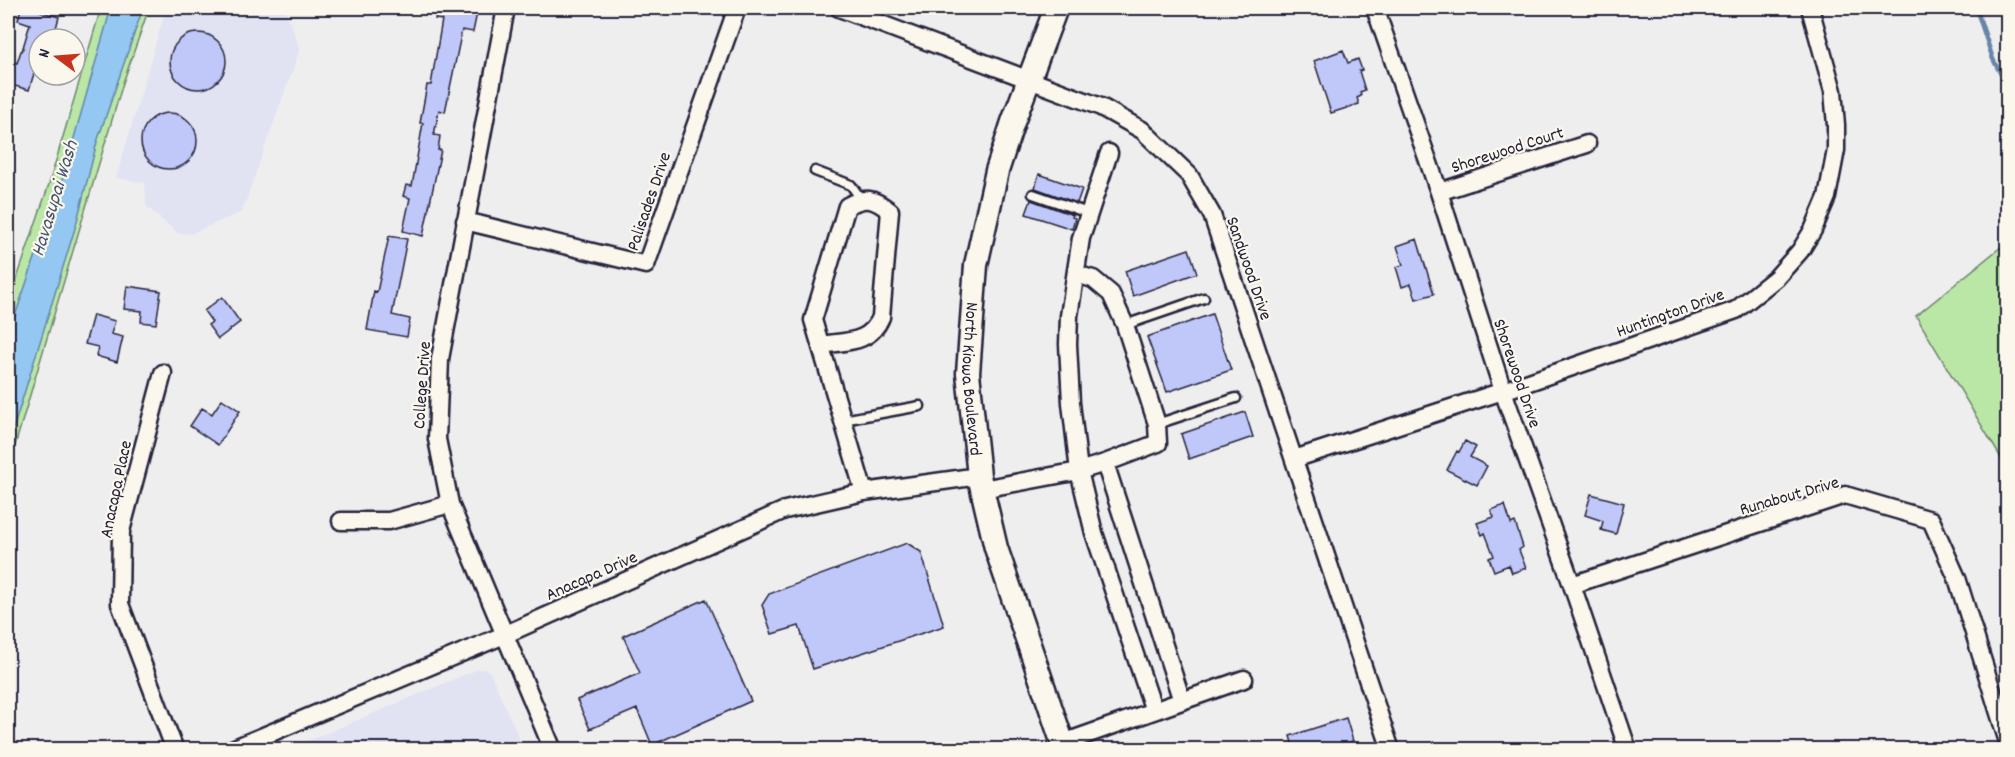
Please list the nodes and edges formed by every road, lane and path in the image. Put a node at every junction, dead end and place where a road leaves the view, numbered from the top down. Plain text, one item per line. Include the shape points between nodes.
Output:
1 (506, 8) edge
2 (737, 8) edge
3 (839, 8) edge
4 (1056, 8) edge
5 (1375, 8) edge
6 (1810, 8) edge
7 (857, 10) edge
8 (1028, 81) junction
9 (1587, 144) dead end
10 (1109, 153) dead end
11 (815, 171) dead end
12 (1439, 192) junction
13 (1033, 194) dead end
14 (861, 199) junction
15 (1088, 213) junction
16 (465, 221) junction
17 (1076, 274) junction
18 (1204, 298) dead end
19 (1125, 325) junction
20 (820, 345) junction
21 (163, 373) dead end
22 (1503, 391) junction
23 (1236, 398) dead end
24 (920, 406) dead end
25 (843, 420) junction
26 (1157, 424) junction
27 (1294, 459) junction
28 (1105, 463) junction
29 (1079, 471) junction
30 (980, 483) junction
31 (864, 492) junction
32 (450, 504) junction
33 (341, 521) dead end
34 (1572, 585) junction
35 (504, 635) junction
36 (1244, 679) dead end
37 (1182, 701) junction
38 (1154, 711) junction
39 (2007, 742) edge
40 (1064, 746) edge
41 (175, 750) edge
42 (230, 750) edge
43 (553, 750) edge
44 (1391, 750) edge
45 (1628, 750) edge

1 - 16 street, College Drive
2 - 16 street, Palisades Drive via 646,265
3 - 7 street, Sandwood Drive
4 - 8 street, North Kiowa Boulevard
5 - 12 street, Shorewood Drive
6 - 22 street, Huntington Drive via 1833,91 1836,150 1827,197 1800,251 1776,278 1736,310
7 - 8 street, Sandwood Drive
8 - 27 street, Sandwood Drive via 1101,107 1142,130 1189,175 1212,214
8 - 30 street, North Kiowa Boulevard via 997,171 976,265 968,373
9 - 12 street, Shorewood Court
10 - 15 street
11 - 14 lane via 851,185
12 - 22 street, Shorewood Drive
13 - 15 lane
14 - 20 street via 847,206 813,320
14 - 20 street via 877,201 890,211 881,317 865,338
15 - 17 street
16 - 32 street, College Drive via 440,359 437,440
17 - 19 street via 1093,279 1111,294
17 - 29 street via 1068,344
18 - 19 lane
19 - 26 street
20 - 25 street
21 - 41 street, Anacapa Place via 122,531 120,604
22 - 27 street, Huntington Drive
22 - 34 street, Shorewood Drive
23 - 26 lane
24 - 25 lane
25 - 31 street
26 - 28 street, Anacapa Drive via 1158,443
27 - 44 street, Sandwood Drive
28 - 29 street, Anacapa Drive
28 - 37 street
29 - 30 street, Anacapa Drive
29 - 38 street via 1095,533
30 - 31 street, Anacapa Drive
30 - 40 street, North Kiowa Boulevard via 996,548
31 - 35 street, Anacapa Drive via 785,510
32 - 33 street via 389,521
32 - 35 street, College Drive
34 - 39 street, Runabout Drive via 1845,495 1931,520 1957,578
34 - 45 street, Shorewood Drive
35 - 42 street, Anacapa Drive
35 - 43 street, College Drive
36 - 37 street
37 - 38 street
38 - 40 street

